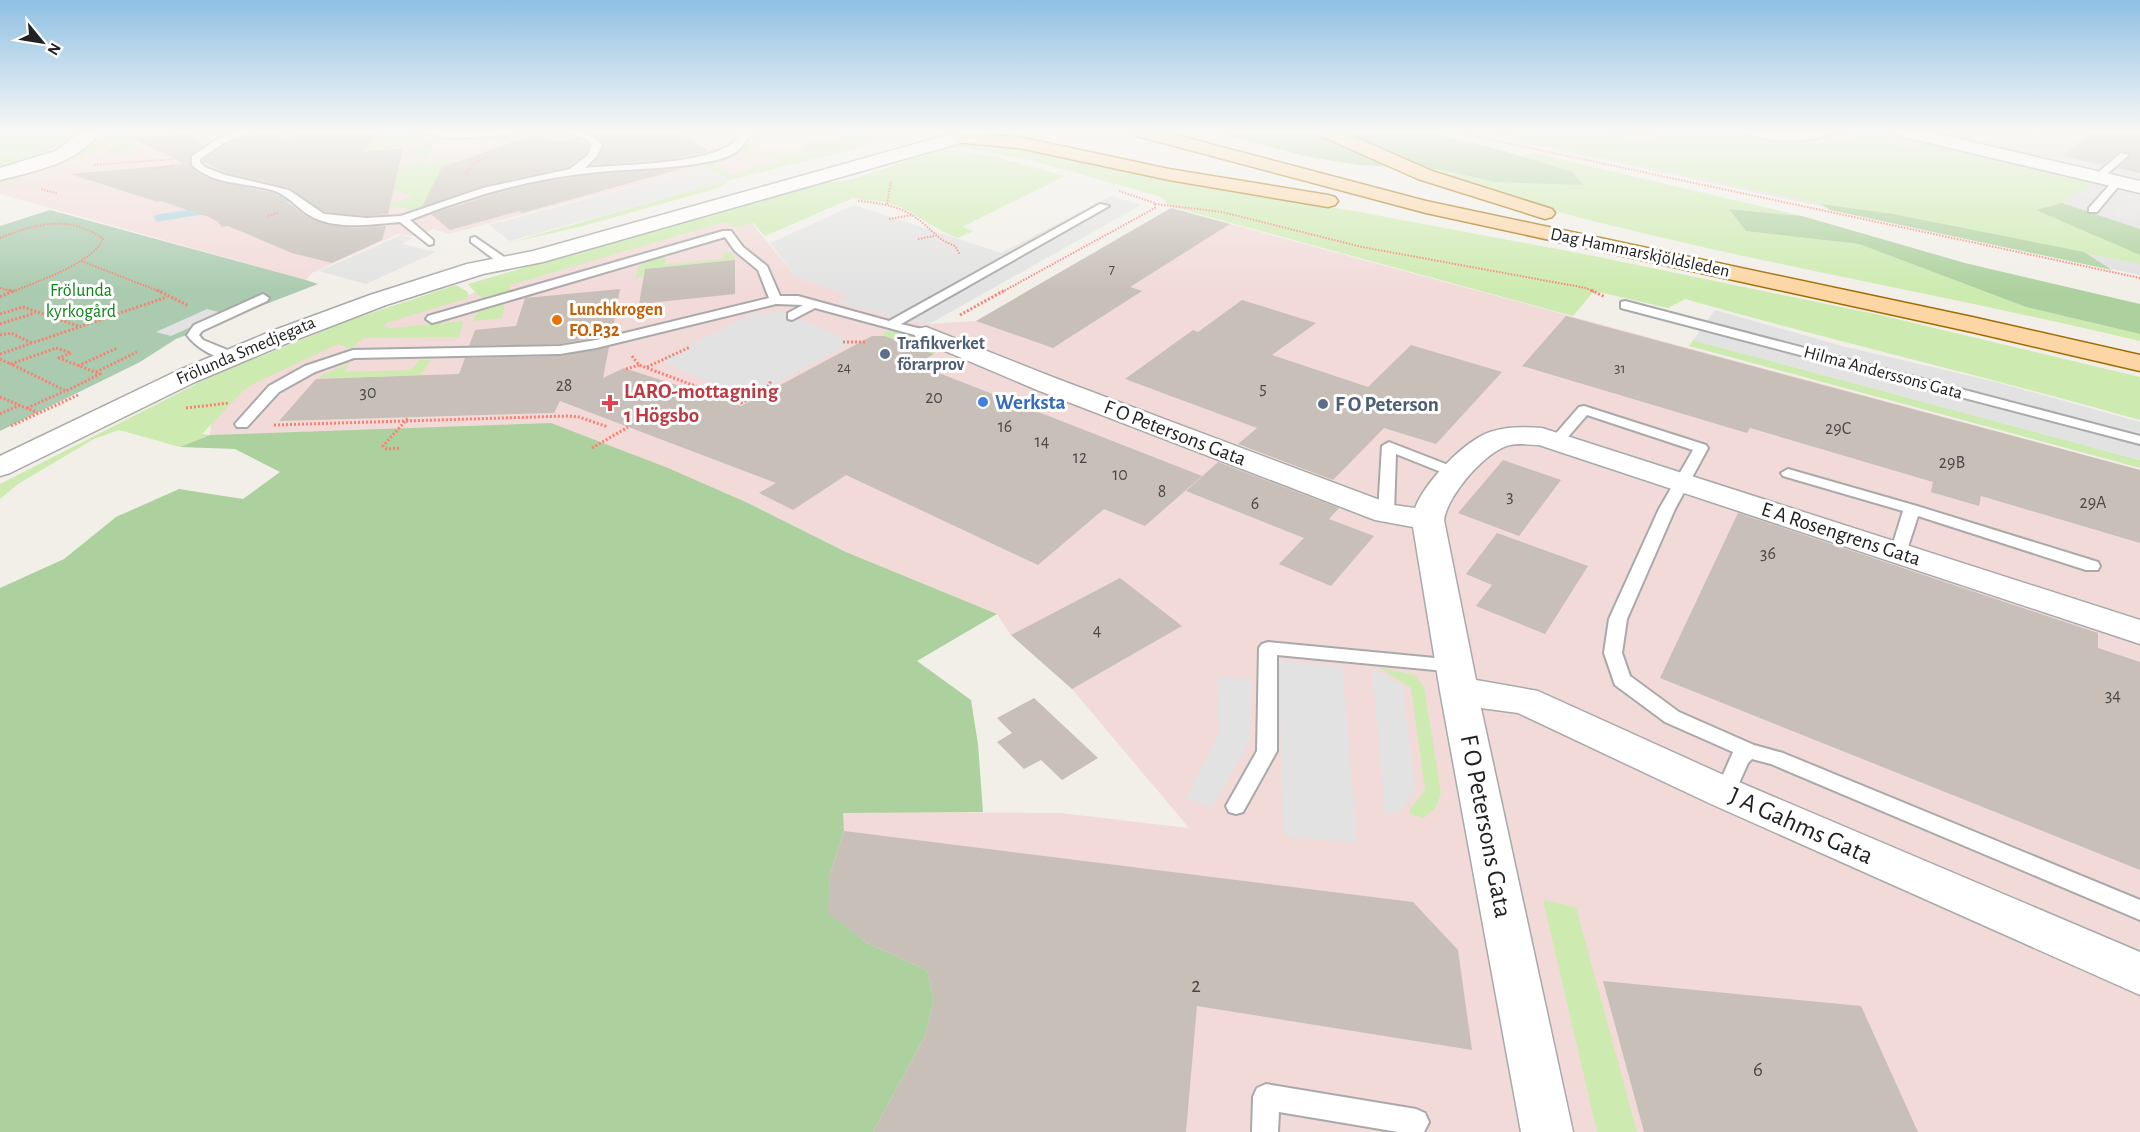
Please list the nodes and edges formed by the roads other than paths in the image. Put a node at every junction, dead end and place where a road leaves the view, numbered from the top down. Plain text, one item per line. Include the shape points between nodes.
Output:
1 (266, 185) edge
2 (513, 185) edge
3 (782, 185) edge
4 (1228, 185) edge
5 (1346, 185) edge
6 (1387, 185) edge
7 (1454, 185) edge
8 (2115, 185) edge
9 (1104, 206) dead end
10 (2093, 210) dead end
11 (403, 219) junction
12 (475, 240) dead end
13 (1640, 240) junction
14 (429, 242) dead end
15 (503, 261) junction
16 (1690, 264) junction
17 (262, 298) dead end
18 (776, 300) junction
19 (814, 304) junction
20 (1625, 305) road end
21 (792, 316) dead end
22 (432, 319) dead end
23 (892, 324) junction
24 (926, 334) joint
25 (2140, 349) edge
26 (230, 356) junction
27 (2140, 363) edge
28 (242, 424) road end
29 (2140, 440) edge
30 (0, 468) edge
31 (1456, 473) junction
32 (1788, 473) dead end
33 (1681, 482) junction
34 (1912, 509) junction
35 (1386, 513) junction
36 (1428, 520) junction
37 (1898, 553) junction
38 (2092, 566) dead end
39 (2140, 632) edge
40 (1458, 678) junction
41 (1749, 751) junction
42 (1725, 793) junction
43 (1236, 806) dead end
44 (2140, 910) edge
45 (2140, 974) edge
46 (1416, 1122) dead end
47 (1264, 1132) edge
48 (1547, 1132) edge

1 - 11 lane via 294,198 305,210 330,219
2 - 11 lane via 480,192
3 - 15 street, Frölunda Smedjegata via 535,257
4 - 16 main road
5 - 16 main road, Dag Hammarskjöldsleden via 1454,213
6 - 13 main road, Dag Hammarskjöldsleden
7 - 13 main road
8 - 10 lane
9 - 23 lane
11 - 14 lane
12 - 15 lane
13 - 25 main road, Dag Hammarskjöldsleden
15 - 26 street, Frölunda Smedjegata via 359,307
16 - 27 main road, Dag Hammarskjöldsleden
17 - 26 lane via 198,328 194,335 199,343
18 - 19 lane
18 - 22 lane via 763,268 739,249 727,232
18 - 28 lane via 560,350 352,354 310,369 274,389
19 - 21 lane
19 - 23 lane
20 - 29 lane, Hilma Anderssons Gata
23 - 24 lane
24 - 35 street, F O Petersons Gata via 1052,387
26 - 30 street, Frölunda Smedjegata
31 - 33 street, E A Rosengrens Gata via 1499,438 1516,435 1550,439
31 - 35 lane via 1389,446
31 - 36 street via 1431,504
32 - 34 lane
33 - 37 street, E A Rosengrens Gata
33 - 41 lane via 1618,619 1613,653 1622,680 1672,717
34 - 37 lane
34 - 38 lane
35 - 36 street, F O Petersons Gata
36 - 40 street, F O Petersons Gata
37 - 39 street, E A Rosengrens Gata
40 - 42 street, J A Gahms Gata via 1525,701
40 - 43 lane via 1268,648 1267,751
40 - 48 street, F O Petersons Gata
41 - 42 lane via 1740,758
41 - 44 lane via 1776,758
42 - 45 street, J A Gahms Gata
46 - 47 lane via 1266,1097

